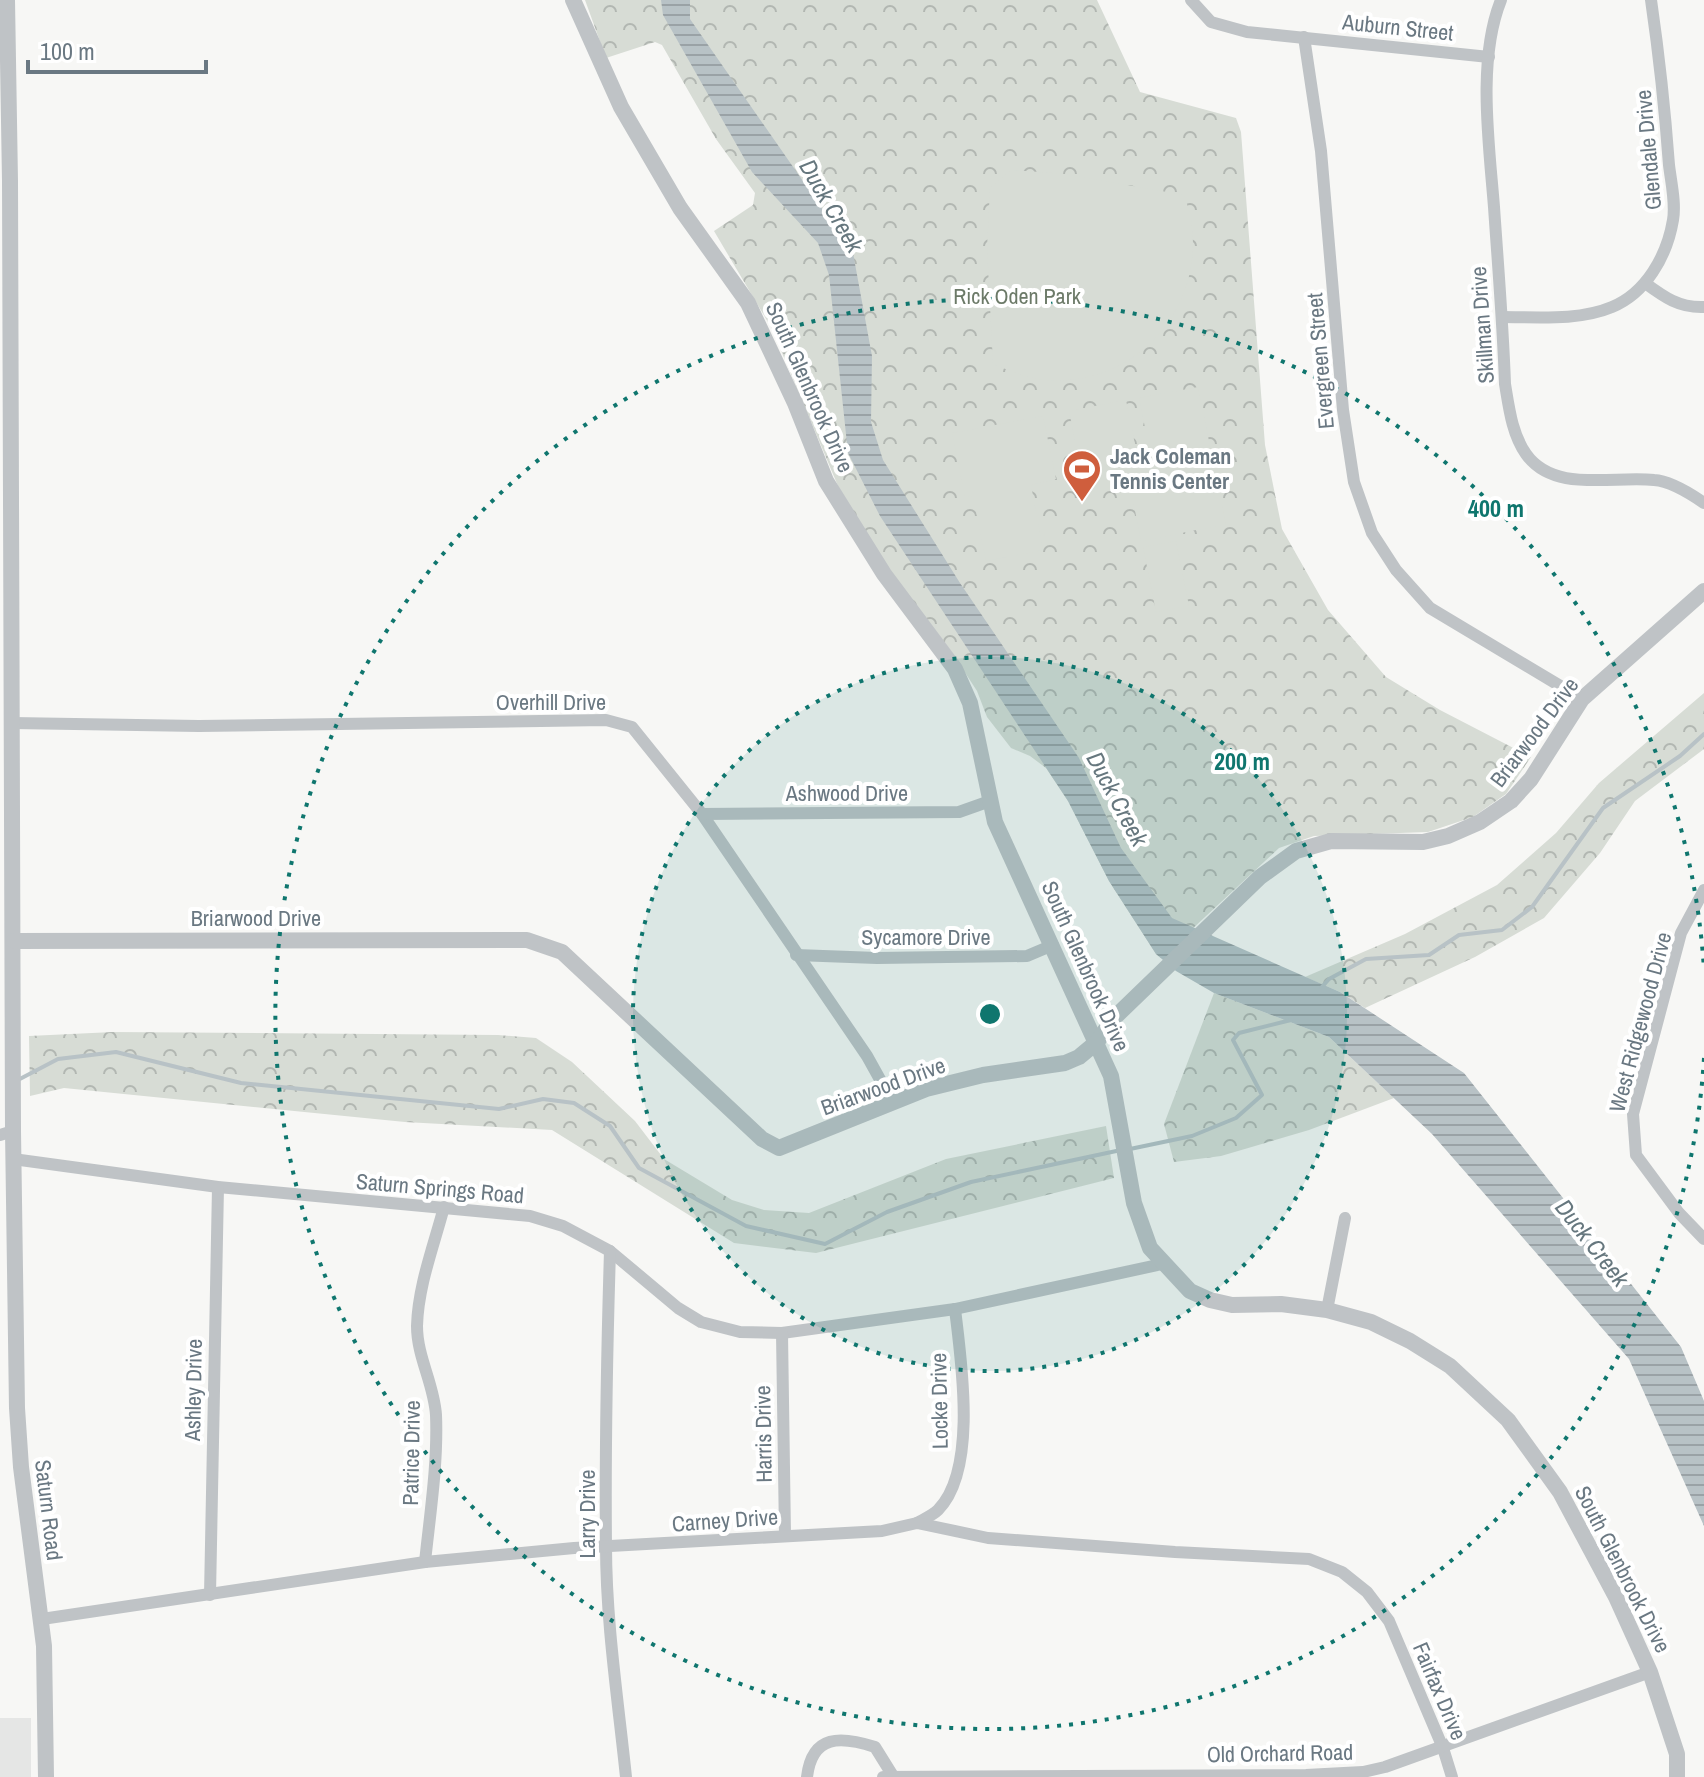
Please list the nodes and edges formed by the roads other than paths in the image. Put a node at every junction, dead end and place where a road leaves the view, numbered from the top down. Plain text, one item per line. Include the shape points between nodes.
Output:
1 (7, 0) edge
2 (573, 0) edge
3 (1191, 0) edge
4 (1501, 0) edge
5 (1651, 0) edge
6 (1304, 37) junction
7 (1489, 57) junction
8 (1645, 283) junction
9 (1704, 307) edge
10 (1502, 317) junction
11 (1704, 503) edge
12 (1704, 591) edge
13 (6, 656) edge
14 (1582, 699) junction
15 (12, 723) junction
16 (990, 801) junction
17 (702, 814) junction
18 (6, 822) edge
19 (1704, 890) edge
20 (14, 941) junction
21 (1053, 945) junction
22 (796, 955) junction
23 (7, 987) edge
24 (1097, 1042) junction
25 (892, 1101) junction
26 (6, 1133) edge
27 (13, 1159) junction
28 (218, 1187) junction
29 (444, 1207) junction
30 (1345, 1218) dead end
31 (1704, 1239) edge
32 (610, 1251) junction
33 (1162, 1264) junction
34 (955, 1309) junction
35 (1327, 1310) junction
36 (782, 1333) junction
37 (917, 1523) junction
38 (785, 1535) junction
39 (606, 1546) junction
40 (425, 1562) junction
41 (210, 1595) junction
42 (42, 1619) junction
43 (1389, 1621) joint
44 (1650, 1672) junction
45 (1443, 1748) junction
46 (888, 1776) edge
47 (46, 1777) edge
48 (626, 1777) edge
49 (807, 1777) edge
50 (1452, 1777) edge
51 (1677, 1777) edge

1 - 13 street, Saturn Road
2 - 16 street, South Glenbrook Drive via 626,116 680,208 748,303 826,481 884,574 955,669 970,703
3 - 6 street via 1211,22 1247,32
4 - 7 street, Skillman Drive
5 - 8 street, Glendale Drive via 1674,218 1663,257
6 - 7 street, Auburn Street
6 - 14 street, Evergreen Street via 1321,151 1343,410 1354,482 1372,533 1430,608
7 - 10 street, Skillman Drive
8 - 9 street via 1688,308
8 - 10 street, Glendale Drive via 1611,308 1568,317
10 - 11 street, Skillman Drive via 1512,425 1527,456 1551,474 1576,480 1657,480
12 - 14 street, Briarwood Drive
13 - 15 street, Saturn Road
14 - 24 street, Briarwood Drive via 1511,801 1480,822 1423,842 1331,841 1296,851 1260,877 1113,1019
15 - 17 street, Overhill Drive via 606,720 632,727
15 - 18 street, Saturn Road
16 - 17 street, Ashwood Drive via 959,812
16 - 21 street, South Glenbrook Drive
17 - 22 street, Overhill Drive
18 - 20 street, Saturn Road
19 - 31 street, West Ridgewood Drive via 1681,933 1633,1114 1636,1155
20 - 23 street, Saturn Road
20 - 25 street, Briarwood Drive via 527,940 562,952 762,1139 779,1148
21 - 22 street, Sycamore Drive via 1027,956
21 - 24 street, South Glenbrook Drive
22 - 25 street, Overhill Drive
23 - 26 street, Saturn Road via 14,1051
24 - 25 street, Briarwood Drive via 1065,1063 983,1075
24 - 33 street, South Glenbrook Drive via 1111,1076 1134,1203 1150,1248
26 - 27 street, Saturn Road
27 - 28 street, Saturn Springs Road
27 - 42 street, Saturn Road via 19,1437
28 - 29 street, Saturn Springs Road
28 - 41 street, Ashley Drive
29 - 32 street, Saturn Springs Road via 530,1216 563,1226
29 - 40 street, Patrice Drive via 417,1324 436,1415
30 - 35 street
32 - 36 street, Saturn Springs Road via 701,1322 740,1332
32 - 39 street, Larry Drive
33 - 34 street, Saturn Springs Road
33 - 35 street, South Glenbrook Drive via 1190,1291 1210,1300
34 - 36 street, Saturn Springs Road
34 - 37 street, Locke Drive via 963,1381 959,1468 938,1510
35 - 44 street, South Glenbrook Drive via 1371,1322 1410,1341 1450,1366 1508,1420 1580,1525
36 - 38 street, Harris Drive
37 - 38 street, Carney Drive via 882,1531
37 - 43 street, Carney Drive via 988,1538 1309,1559 1342,1572 1367,1592
38 - 39 street, Carney Drive
39 - 40 street, Carney Drive
39 - 48 street, Larry Drive
40 - 41 street, Carney Drive
41 - 42 street, Carney Drive
42 - 47 street, Saturn Road
43 - 45 street, Fairfax Drive
44 - 45 street, Old Orchard Road
44 - 51 street, South Glenbrook Drive via 1677,1754
45 - 46 street, Old Orchard Road via 1363,1772 1306,1775
45 - 50 street, Fairfax Drive
46 - 49 street, Old Orchard Road via 875,1747 836,1739 818,1747

